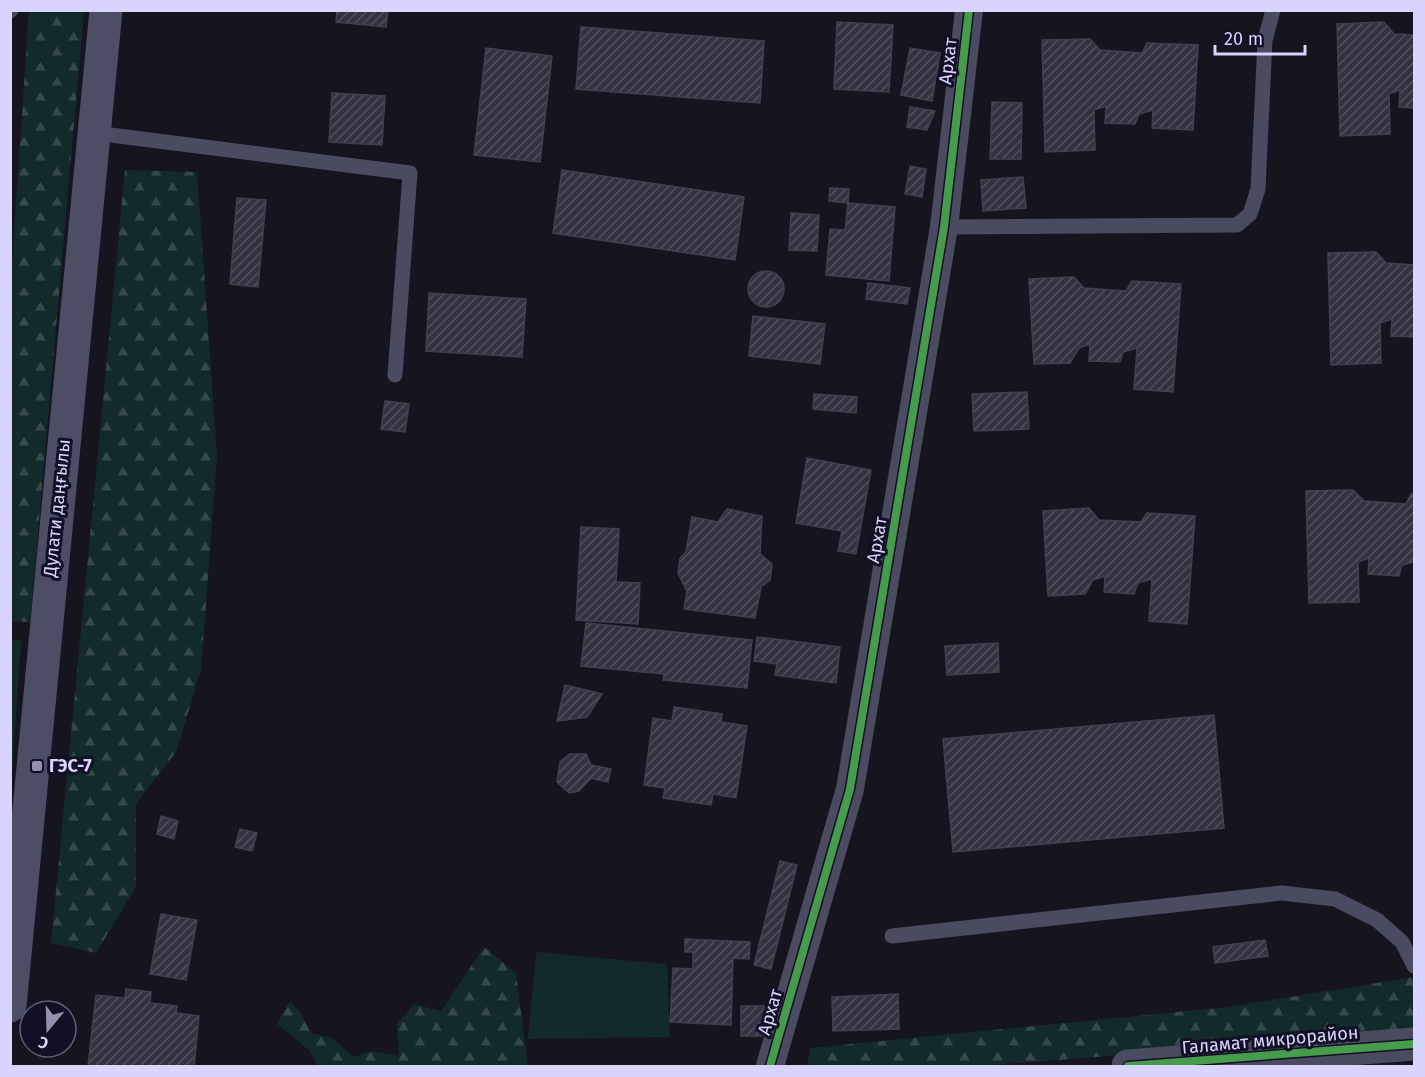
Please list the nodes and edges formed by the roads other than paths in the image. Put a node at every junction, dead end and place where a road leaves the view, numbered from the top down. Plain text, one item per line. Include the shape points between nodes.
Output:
1 (106, 10) edge
2 (969, 10) edge
3 (1274, 10) edge
4 (95, 133) junction
5 (944, 227) junction
6 (395, 375) dead end
7 (892, 936) dead end
8 (1414, 966) edge
9 (10, 1006) edge
10 (1414, 1044) edge
11 (770, 1066) edge
12 (1128, 1066) edge

1 - 4 main road, Дулати даңғылы
2 - 5 street, Архат
3 - 5 lane via 1265,40 1258,189 1250,214 1237,225
4 - 6 lane via 410,173
4 - 9 main road, Дулати даңғылы
5 - 11 street, Архат via 850,789
7 - 8 lane via 1282,893 1335,899 1377,920 1402,942
10 - 12 street, Галамат микрорайон

